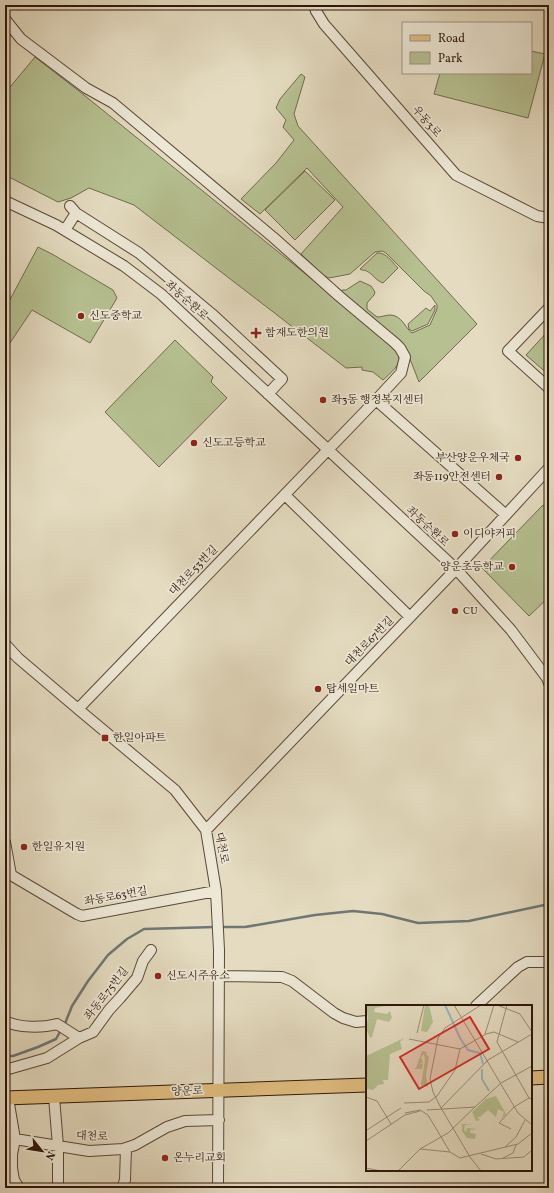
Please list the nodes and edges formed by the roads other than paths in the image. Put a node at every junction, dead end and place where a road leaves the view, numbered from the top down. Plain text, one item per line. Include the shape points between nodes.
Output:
1 (314, 5) edge
2 (5, 19) edge
3 (5, 201) edge
4 (549, 218) edge
5 (65, 230) junction
6 (549, 308) edge
7 (549, 388) edge
8 (268, 394) junction
9 (376, 400) junction
10 (328, 451) junction
11 (549, 468) edge
12 (285, 495) junction
13 (506, 515) junction
14 (456, 569) junction
15 (410, 617) junction
16 (5, 644) edge
17 (549, 683) edge
18 (78, 709) junction
19 (206, 830) junction
20 (5, 842) edge
21 (8, 875) edge
22 (216, 891) junction
23 (151, 950) dead end
24 (549, 962) edge
25 (218, 976) junction
26 (477, 1005) edge
27 (5, 1021) edge
28 (366, 1021) edge
29 (79, 1038) junction
30 (5, 1070) edge
31 (549, 1077) edge
32 (532, 1078) edge
33 (366, 1085) edge
34 (218, 1090) junction
35 (54, 1096) junction
36 (6, 1098) edge
37 (219, 1120) junction
38 (14, 1139) junction
39 (56, 1146) junction
40 (126, 1148) junction
41 (19, 1188) edge
42 (58, 1188) edge
43 (122, 1188) edge
44 (218, 1188) edge

1 - 4 street, 우동3로 via 324,24 456,174 537,216
2 - 9 street via 21,39 86,88 113,103 400,348 405,357 401,373
3 - 5 street, 좌동순환로
5 - 8 street, 좌동순환로 via 124,266 161,294
5 - 8 street via 73,210 139,253 212,314 282,378
6 - 7 street via 508,351
8 - 10 street, 좌동순환로
9 - 10 street
9 - 13 street
10 - 12 street, 대천로53번길
10 - 14 street, 좌동순환로
11 - 13 street, 대천로67번길
12 - 15 street
12 - 18 street, 대천로53번길
13 - 14 street, 대천로67번길
14 - 15 street, 대천로67번길
14 - 17 street, 좌동순환로 via 511,630
15 - 19 street, 대천로67번길
16 - 18 street, 대천로
18 - 19 street, 대천로 via 175,790
19 - 22 street, 대천로
20 - 21 street
21 - 22 street, 좌동로63번길 via 82,916
22 - 25 street, 대천로
23 - 29 street, 좌동로75번길 via 143,961 137,978 98,1026 93,1032
24 - 26 street via 527,962 518,967
25 - 28 street via 282,977 292,981 343,1018 356,1022
25 - 34 street, 대천로
27 - 29 street via 21,1026 46,1027 57,1024
29 - 30 street, 좌동로75번길 via 47,1058
31 - 32 main road
33 - 34 main road, 양운로
34 - 35 main road, 양운로
34 - 37 street, 대천로
35 - 36 main road, 양운로
35 - 39 street
36 - 38 street, 양운로
37 - 40 street, 대천로 via 185,1121 167,1126
37 - 44 street, 대천로
38 - 39 street
38 - 41 street, 양운로 via 12,1168 14,1180
39 - 40 street, 대천로 via 89,1150
39 - 42 street
40 - 43 street via 125,1180

